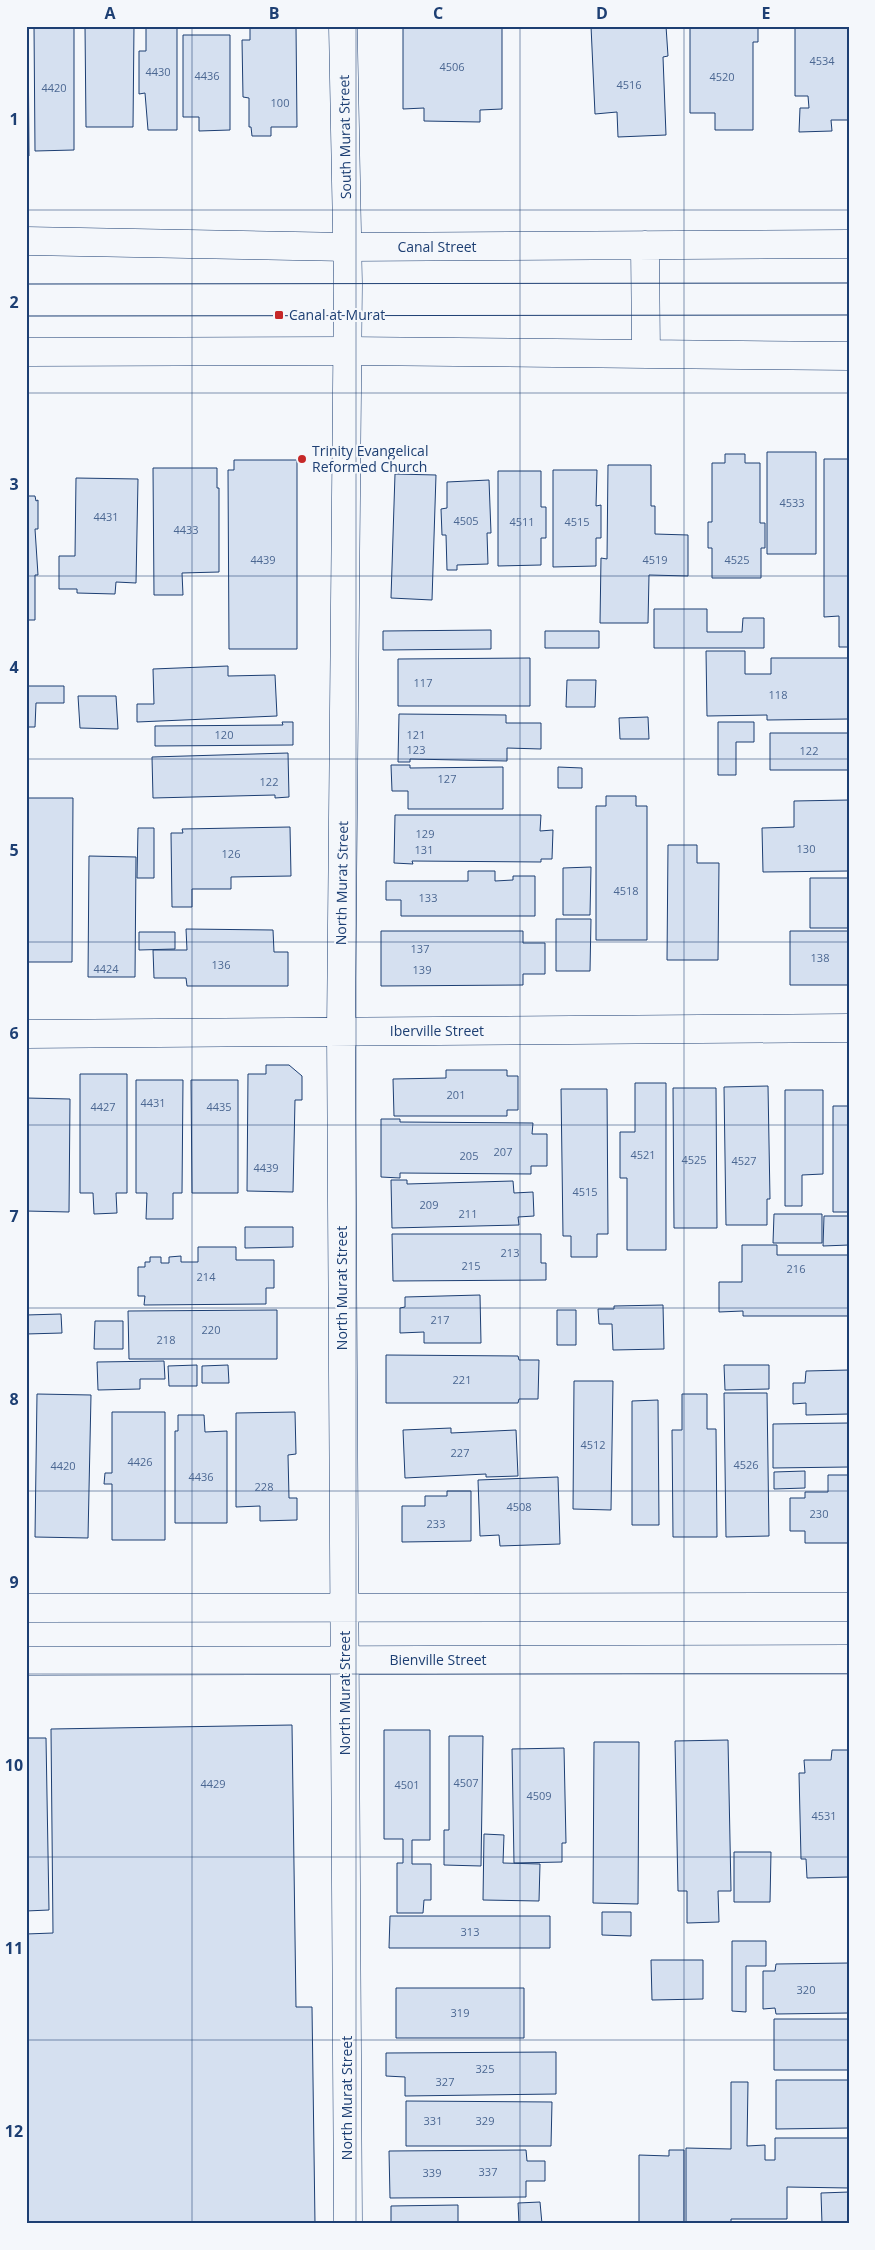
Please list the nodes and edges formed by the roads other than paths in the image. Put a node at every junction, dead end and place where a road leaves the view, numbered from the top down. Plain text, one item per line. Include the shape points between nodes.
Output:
1 (343, 26) edge
2 (26, 241) edge
3 (849, 244) edge
4 (645, 245) junction
5 (348, 247) junction
6 (26, 352) edge
7 (348, 352) junction
8 (646, 354) junction
9 (849, 356) edge
10 (849, 1028) edge
11 (341, 1032) junction
12 (26, 1034) edge
13 (849, 1607) edge
14 (26, 1608) edge
15 (344, 1608) junction
16 (849, 1659) edge
17 (345, 1660) junction
18 (26, 1661) edge
19 (348, 2224) edge

1 - 5 street, South Murat Street
2 - 5 street, Canal Street
3 - 4 street, Canal Street
4 - 5 street, Canal Street
4 - 8 street
5 - 7 street, South Murat Street
6 - 7 street
7 - 8 street
7 - 11 street, North Murat Street
8 - 9 street
10 - 11 street, Iberville Street
11 - 12 street, Iberville Street
11 - 15 street, North Murat Street
13 - 15 street
14 - 15 street
15 - 17 street, North Murat Street
16 - 17 street, Bienville Street
17 - 18 street, Bienville Street
17 - 19 street, North Murat Street

